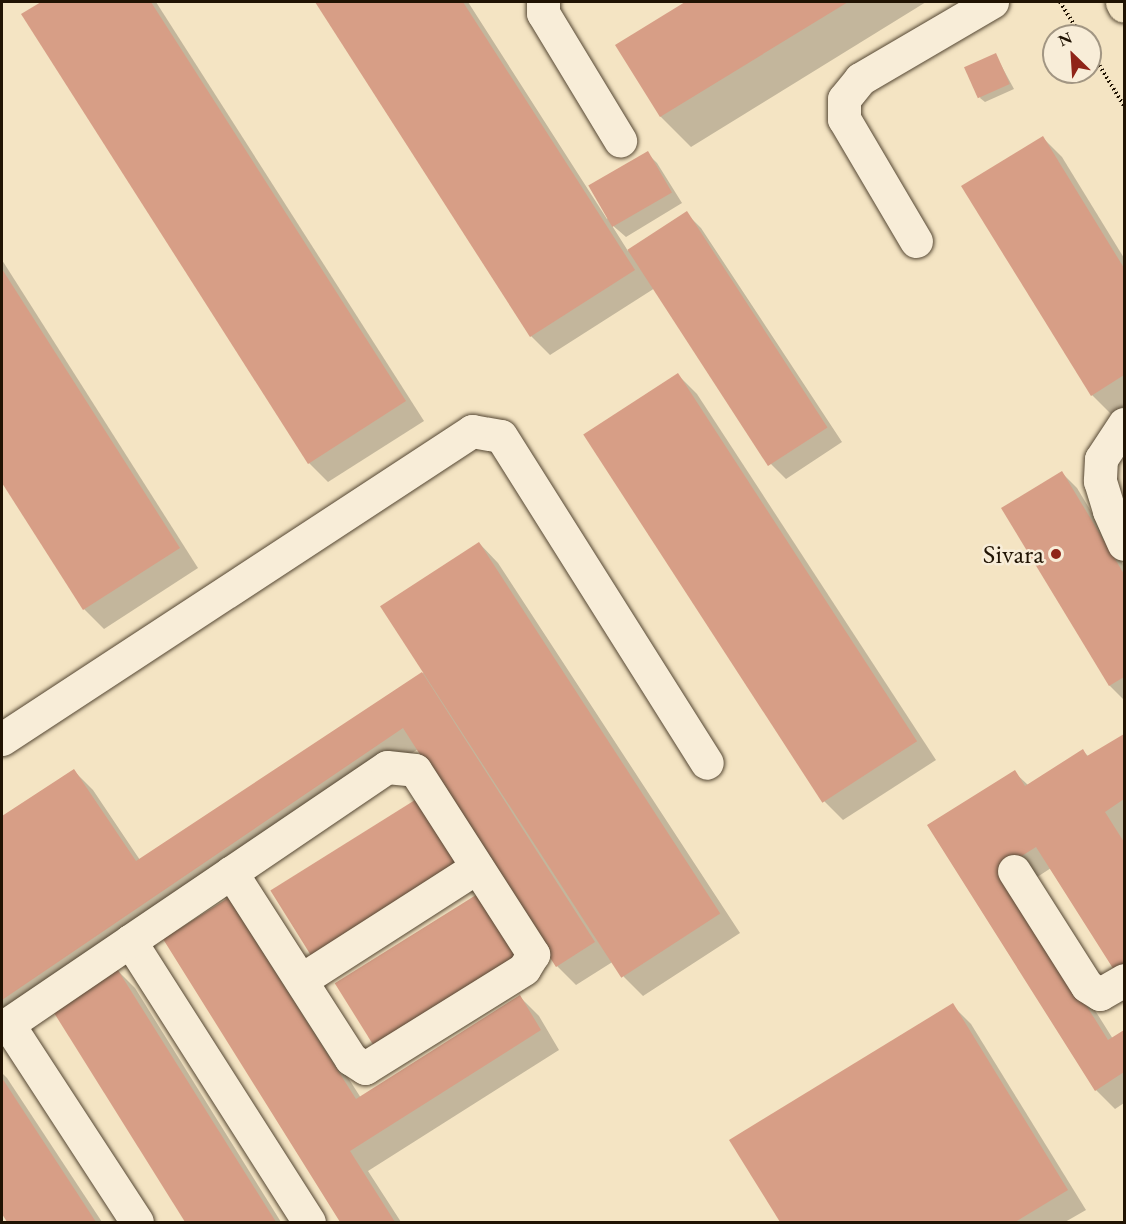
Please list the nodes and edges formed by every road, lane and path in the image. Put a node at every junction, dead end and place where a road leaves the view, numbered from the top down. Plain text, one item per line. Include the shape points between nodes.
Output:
1 (543, 2) edge
2 (992, 2) edge
3 (1060, 2) edge
4 (1122, 2) edge
5 (1125, 6) edge
6 (1074, 24) edge
7 (1102, 69) edge
8 (1125, 106) edge
9 (620, 140) dead end
10 (916, 241) dead end
11 (1125, 424) edge
12 (1125, 544) edge
13 (2, 739) edge
14 (707, 763) dead end
15 (477, 867) junction
16 (1014, 871) dead end
17 (231, 872) junction
18 (130, 941) junction
19 (301, 980) junction
20 (1125, 980) edge
21 (5, 1026) edge
22 (137, 1222) edge
23 (309, 1222) edge

1 - 9 lane via 543,13
2 - 10 lane via 860,79 844,99 844,119
3 - 6 path
4 - 5 highway
7 - 8 path
11 - 12 lane via 1101,459 1100,481 1108,511
13 - 14 lane via 472,431 501,436
15 - 17 lane via 415,770 387,767
15 - 19 lane
15 - 19 lane via 533,954 524,969 365,1068 351,1059
16 - 20 lane via 1087,986 1100,994
17 - 18 lane
17 - 19 lane
18 - 21 lane
18 - 23 lane
21 - 22 lane

